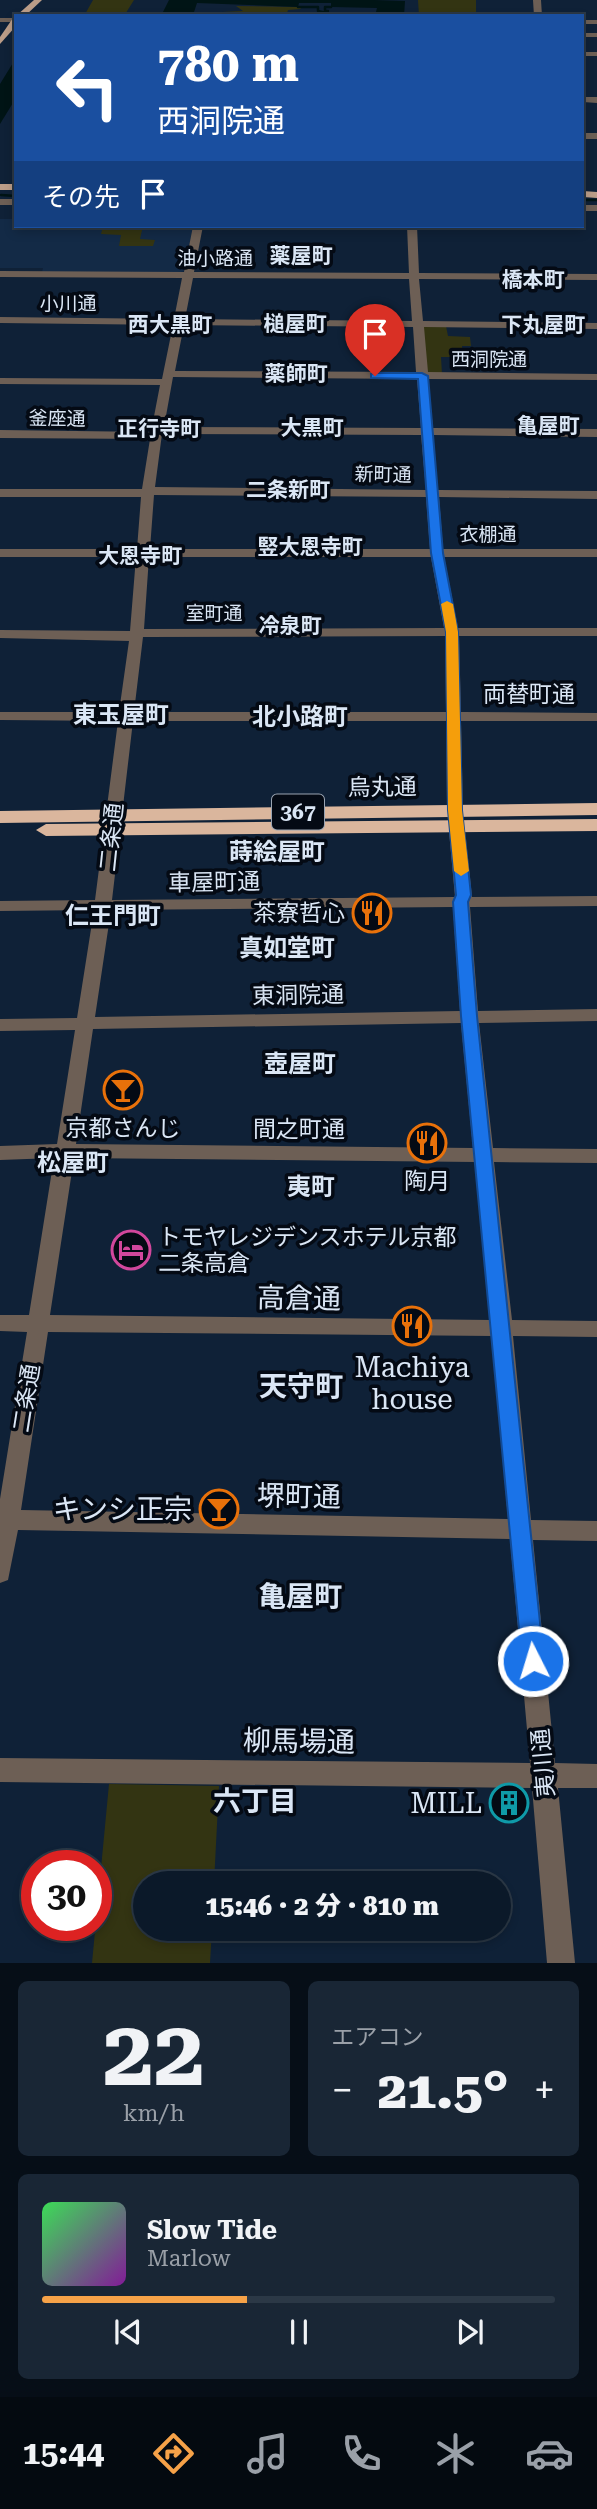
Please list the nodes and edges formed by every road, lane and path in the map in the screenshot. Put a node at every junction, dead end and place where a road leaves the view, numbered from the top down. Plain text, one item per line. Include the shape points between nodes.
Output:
1 (38, 0) edge
2 (22, 14) edge
3 (14, 23) edge
4 (0, 42) edge
5 (198, 228) edge
6 (412, 228) edge
7 (0, 274) edge
8 (189, 275) junction
9 (414, 276) junction
10 (597, 277) edge
11 (0, 320) edge
12 (181, 321) junction
13 (418, 325) junction
14 (597, 326) edge
15 (422, 376) junction
16 (597, 377) edge
17 (169, 378) junction
18 (0, 381) edge
19 (427, 432) junction
20 (157, 433) junction
21 (597, 433) edge
22 (0, 434) edge
23 (148, 492) junction
24 (0, 493) edge
25 (432, 493) junction
26 (597, 495) edge
27 (0, 553) edge
28 (437, 553) junction
29 (143, 554) junction
30 (597, 554) edge
31 (452, 632) junction
32 (597, 632) edge
33 (138, 633) junction
34 (0, 634) edge
35 (0, 716) edge
36 (454, 717) junction
37 (597, 717) edge
38 (128, 718) junction
39 (597, 809) edge
40 (0, 817) edge
41 (456, 818) junction
42 (112, 823) junction
43 (597, 825) edge
44 (0, 830) edge
45 (597, 901) edge
46 (461, 902) junction
47 (0, 905) edge
48 (103, 906) junction
49 (597, 1015) edge
50 (469, 1016) junction
51 (86, 1024) junction
52 (0, 1025) edge
53 (65, 1152) junction
54 (0, 1153) edge
55 (483, 1155) junction
56 (597, 1156) edge
57 (0, 1323) edge
58 (38, 1324) junction
59 (502, 1328) junction
60 (597, 1329) edge
61 (4, 1520) edge
62 (521, 1530) junction
63 (597, 1531) edge
64 (0, 1573) edge
65 (0, 1770) edge
66 (544, 1776) junction
67 (597, 1776) edge
68 (561, 1963) edge

1 - 2 main road
3 - 4 main road
5 - 8 street, 二条通
6 - 9 street, 夷川通
7 - 8 street, 油小路通
8 - 9 street, 油小路通
8 - 12 street, 二条通
9 - 10 street, 油小路通
9 - 13 street, 夷川通
11 - 12 street, 小川通
12 - 13 street, 小川通
12 - 17 street, 二条通
13 - 14 street, 小川通
13 - 15 street, 夷川通
15 - 16 street, 西洞院通
15 - 17 street, 西洞院通
15 - 19 street, 夷川通
17 - 18 street, 西洞院通
17 - 20 street, 二条通
19 - 20 street, 釜座通
19 - 21 street, 釜座通
19 - 25 street, 夷川通
20 - 22 street, 釜座通
20 - 23 street, 二条通
23 - 24 street, 新町通
23 - 25 street, 新町通
23 - 29 street, 二条通
25 - 26 street, 新町通
25 - 28 street, 夷川通
27 - 29 street, 衣棚通
28 - 29 street, 衣棚通
28 - 30 street, 衣棚通
28 - 31 street, 夷川通
29 - 33 street, 二条通
31 - 32 street, 室町通
31 - 33 street, 室町通
31 - 36 street, 夷川通
33 - 34 street, 室町通 via 128,637
33 - 38 street, 二条通
35 - 38 street, 両替町通
36 - 37 street, 両替町通
36 - 38 street, 両替町通
36 - 41 street, 夷川通
38 - 42 street, 二条通
39 - 41 highway, 烏丸通 / 367
40 - 42 highway, 烏丸通 / 367
41 - 42 highway, 烏丸通 / 367
41 - 43 highway, 烏丸通 / 367
41 - 46 street, 夷川通
42 - 44 highway, 烏丸通 / 367
42 - 48 street, 二条通
45 - 46 street, 車屋町通
46 - 48 street, 車屋町通
46 - 50 street, 夷川通
47 - 48 street, 車屋町通
48 - 51 street, 二条通
49 - 50 street, 東洞院通
50 - 51 street, 東洞院通
50 - 55 street, 夷川通
51 - 52 street, 東洞院通
51 - 53 street, 二条通
53 - 54 street, 間之町通
53 - 55 street, 間之町通
53 - 58 street, 二条通
55 - 56 street, 間之町通
55 - 59 street, 夷川通
57 - 58 street, 高倉通
58 - 59 street, 高倉通
58 - 61 street, 二条通
59 - 60 street, 高倉通
59 - 62 street, 夷川通
61 - 62 street, 堺町通
61 - 64 street, 二条通
62 - 63 street, 堺町通
62 - 66 street, 夷川通
65 - 66 street, 柳馬場通
66 - 67 street, 柳馬場通
66 - 68 street, 夷川通

